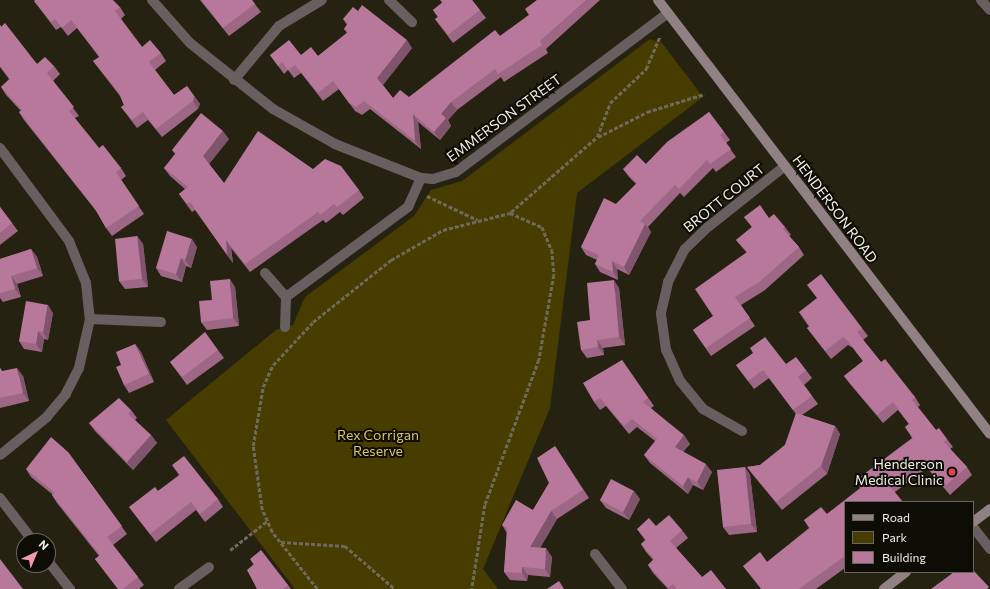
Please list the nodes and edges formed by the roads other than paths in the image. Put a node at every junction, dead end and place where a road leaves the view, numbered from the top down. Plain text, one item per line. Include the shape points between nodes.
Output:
1 (152, 0) edge
2 (322, 0) edge
3 (389, 0) edge
4 (658, 0) edge
5 (981, 0) edge
6 (990, 10) edge
7 (668, 13) junction
8 (412, 22) dead end
9 (234, 80) junction
10 (0, 148) edge
11 (785, 166) junction
12 (421, 178) junction
13 (265, 273) dead end
14 (286, 297) junction
15 (90, 319) junction
16 (161, 322) dead end
17 (285, 327) dead end
18 (742, 431) dead end
19 (990, 434) edge
20 (0, 455) edge
21 (0, 499) edge
22 (990, 509) edge
23 (974, 521) edge
24 (974, 528) edge
25 (27, 533) edge
26 (990, 549) edge
27 (595, 554) dead end
28 (209, 567) dead end
29 (56, 571) edge
30 (905, 573) edge
31 (70, 589) edge
32 (179, 589) edge
33 (622, 589) edge
34 (884, 589) edge

1 - 9 street via 190,43
2 - 9 street via 279,26
3 - 8 street
4 - 7 street, HENDERSON ROAD
5 - 6 street
7 - 11 street, HENDERSON ROAD
7 - 12 street, EMMERSON STREET via 456,172 433,179
9 - 12 street via 273,109 335,144
10 - 15 street via 69,241 84,277
11 - 18 street, BROTT COURT via 690,243 676,264 662,307 666,350 680,381 703,409
11 - 19 street, HENDERSON ROAD
12 - 14 street via 408,207
13 - 14 street
14 - 17 street
15 - 16 street
15 - 20 street via 79,368 66,394 47,417
21 - 25 street
22 - 23 street
24 - 26 street
27 - 33 street
28 - 32 street
29 - 31 street
30 - 34 street

